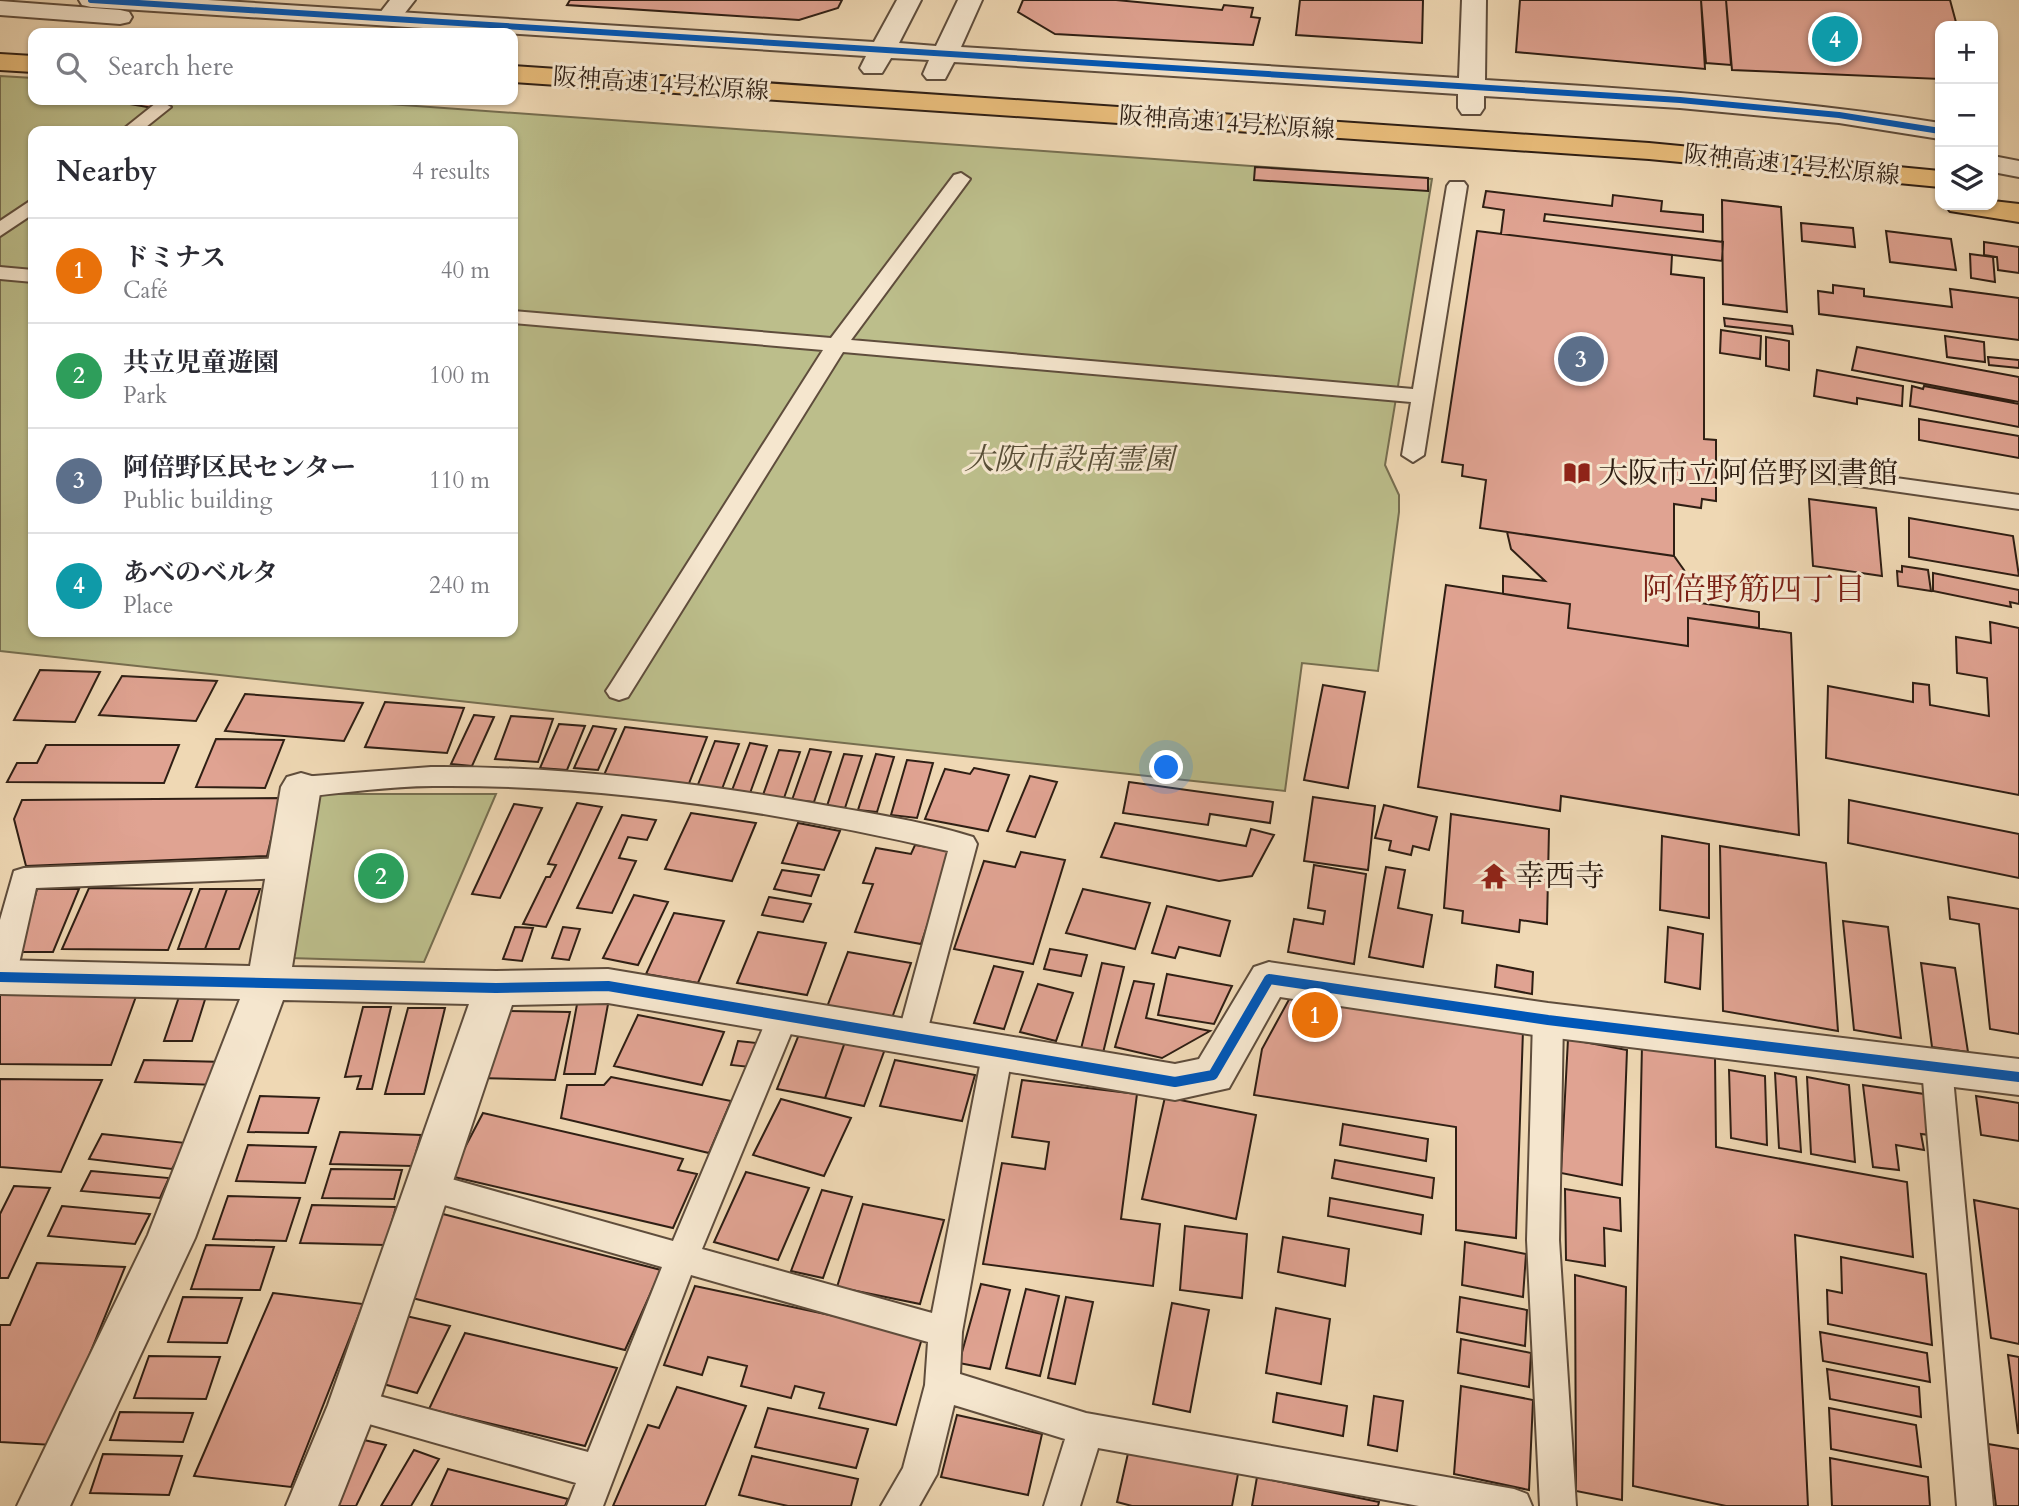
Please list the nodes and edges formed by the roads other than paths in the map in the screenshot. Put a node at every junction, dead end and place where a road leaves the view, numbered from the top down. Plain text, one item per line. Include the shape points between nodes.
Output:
1 (91, 0) edge
2 (909, 0) edge
3 (970, 0) edge
4 (1474, 0) edge
5 (0, 8) edge
6 (396, 9) edge
7 (285, 28) edge
8 (0, 38) edge
9 (28, 41) edge
10 (518, 44) edge
11 (877, 59) junction
12 (0, 62) edge
13 (940, 63) junction
14 (28, 64) edge
15 (518, 74) edge
16 (1471, 97) junction
17 (518, 98) edge
18 (162, 107) dead end
19 (137, 126) edge
20 (1935, 130) edge
21 (1998, 141) edge
22 (2019, 144) edge
23 (1935, 154) edge
24 (1998, 165) edge
25 (2019, 169) edge
26 (961, 179) dead end
27 (1935, 179) edge
28 (1457, 186) dead end
29 (1998, 187) edge
30 (2019, 190) edge
31 (1935, 202) edge
32 (28, 209) edge
33 (1997, 210) edge
34 (2019, 213) edge
35 (0, 230) edge
36 (0, 273) edge
37 (28, 276) edge
38 (518, 317) edge
39 (837, 345) junction
40 (1421, 396) junction
41 (1413, 455) dead end
42 (1838, 477) dead end
43 (2019, 502) edge
44 (619, 691) dead end
45 (301, 787) joint
46 (287, 867) junction
47 (0, 977) edge
48 (268, 982) junction
49 (496, 988) junction
50 (783, 1014) junction
51 (1548, 1020) junction
52 (913, 1035) junction
53 (998, 1050) junction
54 (1937, 1067) junction
55 (2019, 1077) edge
56 (430, 1187) junction
57 (682, 1257) junction
58 (945, 1332) junction
59 (942, 1385) junction
60 (353, 1405) junction
61 (1086, 1429) junction
62 (598, 1472) junction
63 (43, 1506) edge
64 (313, 1506) edge
65 (585, 1506) edge
66 (899, 1506) edge
67 (1062, 1506) edge
68 (1514, 1506) edge
69 (1558, 1506) edge
70 (1975, 1506) edge

1 - 6 street
2 - 11 street
3 - 13 street
4 - 16 street
5 - 7 street
6 - 11 street
8 - 9 highway
10 - 11 street
11 - 13 street
12 - 14 highway
13 - 16 street
15 - 27 highway, 阪神高速14号松原線 via 1636,150
16 - 20 street via 1839,115
16 - 23 street via 1841,136
17 - 31 highway, 阪神高速14号松原線 via 1655,176
18 - 19 lane
21 - 22 street
24 - 25 street
26 - 39 lane
28 - 40 lane
29 - 30 highway
32 - 35 lane
33 - 34 highway
36 - 37 lane
38 - 39 lane
39 - 40 lane
39 - 44 lane
40 - 41 lane
42 - 43 lane
45 - 46 street
45 - 52 lane via 446,776 545,782 722,799 881,824 963,844
46 - 47 lane via 24,878
46 - 48 street
47 - 48 street
48 - 49 street
48 - 63 street via 171,1238
49 - 50 street via 608,986
49 - 56 street
50 - 52 street
50 - 57 lane
51 - 53 street via 1269,979 1213,1074 1175,1082
51 - 54 street
51 - 69 lane via 1544,1240
52 - 53 street
53 - 58 lane
54 - 55 street
54 - 70 lane
56 - 57 lane
56 - 60 street
57 - 58 lane
57 - 62 lane
58 - 59 lane
59 - 61 lane
59 - 66 lane via 919,1474
60 - 62 lane
60 - 64 street
61 - 67 lane
61 - 68 lane
62 - 65 lane

